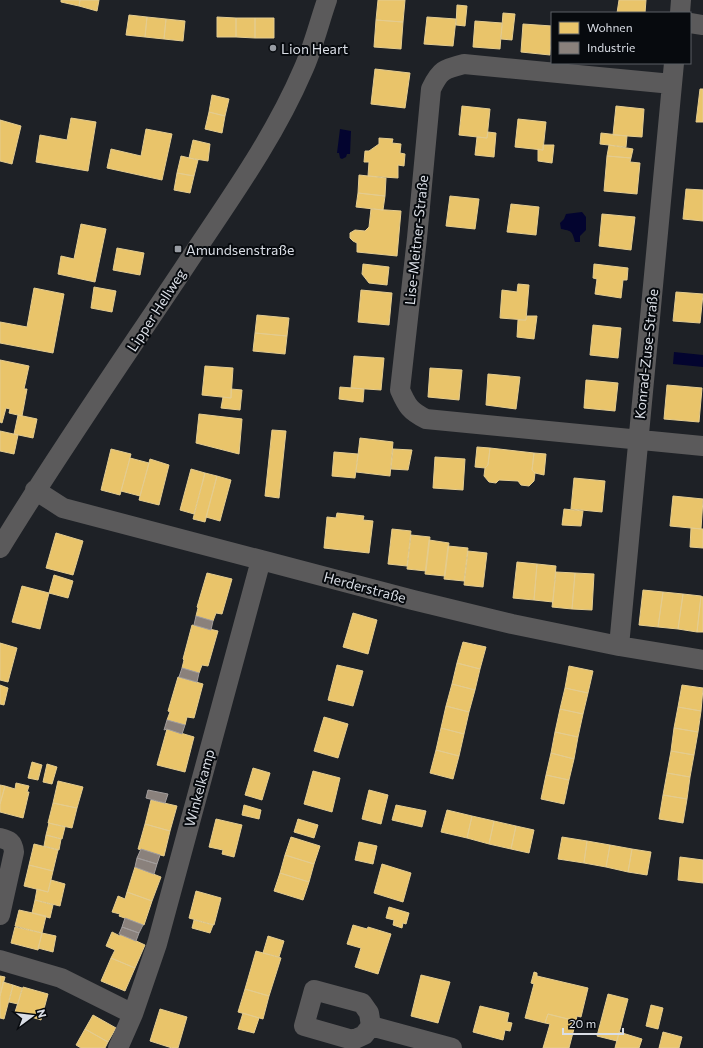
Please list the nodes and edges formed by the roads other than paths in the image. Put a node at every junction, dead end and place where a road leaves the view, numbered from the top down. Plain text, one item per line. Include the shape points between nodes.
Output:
1 (327, 0) edge
2 (681, 0) edge
3 (680, 12) edge
4 (691, 23) edge
5 (703, 25) edge
6 (674, 64) edge
7 (672, 84) junction
8 (638, 439) junction
9 (703, 446) edge
10 (35, 490) junction
11 (0, 548) edge
12 (261, 560) junction
13 (619, 646) junction
14 (703, 660) edge
15 (0, 838) edge
16 (0, 915) edge
17 (0, 960) edge
18 (133, 1014) junction
19 (371, 1026) dead end
20 (118, 1048) edge
21 (452, 1048) edge

1 - 10 street, Lipper Hellweg via 304,69 270,137 244,180
2 - 3 street
4 - 5 street
6 - 7 street, Konrad-Zuse-Straße
7 - 8 street, Konrad-Zuse-Straße
7 - 8 street, Lise-Meitner-Straße via 464,64 449,68 437,76 431,89 400,390 406,405 415,414 426,419
8 - 9 street, Lise-Meitner-Straße
8 - 13 street, Konrad-Zuse-Straße
10 - 11 street, Lipper Hellweg
10 - 12 street, Herderstraße via 63,508
12 - 13 street, Herderstraße via 512,624
12 - 18 street, Winkelkamp via 157,944
13 - 14 street, Herderstraße
15 - 16 street via 8,840 13,845 14,852
17 - 18 street via 61,978
18 - 20 street, Winkelkamp
19 - 21 street

